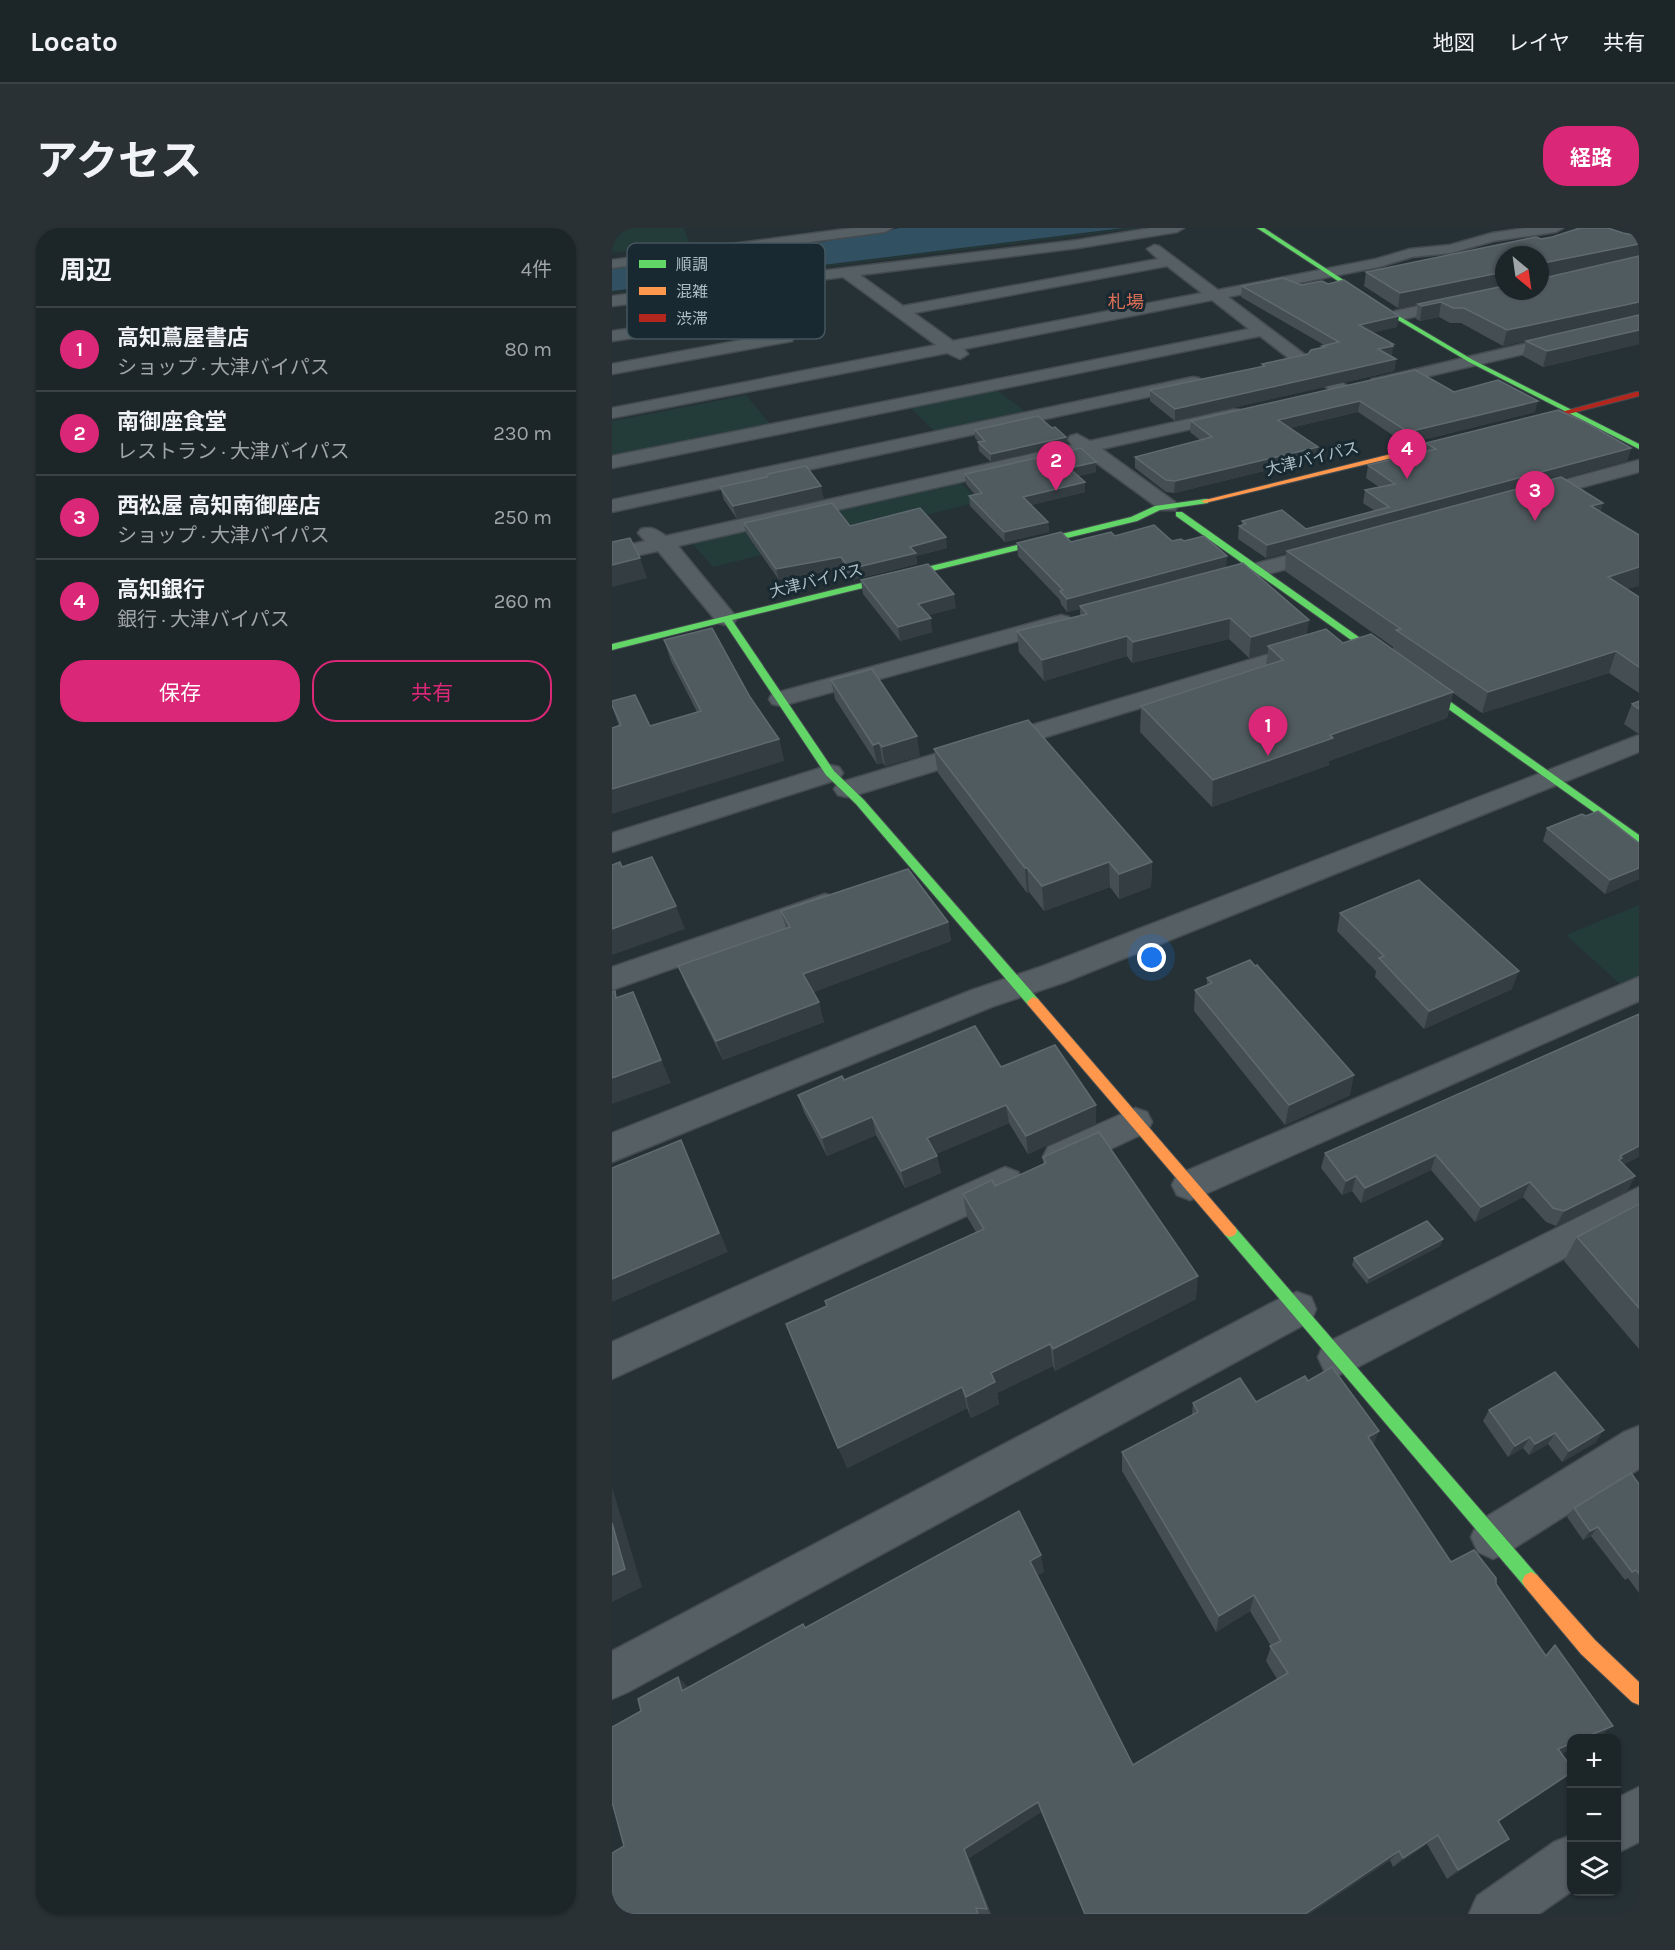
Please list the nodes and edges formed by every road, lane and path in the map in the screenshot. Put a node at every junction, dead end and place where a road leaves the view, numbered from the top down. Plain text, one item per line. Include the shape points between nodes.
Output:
1 (810, 228) edge
2 (885, 228) edge
3 (1177, 228) edge
4 (1260, 228) edge
5 (1556, 228) edge
6 (1141, 231) edge
7 (768, 243) edge
8 (784, 243) edge
9 (1170, 261) junction
10 (627, 262) edge
11 (612, 264) edge
12 (825, 269) edge
13 (848, 273) junction
14 (1329, 273) junction
15 (825, 276) edge
16 (627, 293) edge
17 (1495, 294) edge
18 (612, 295) edge
19 (1216, 295) junction
20 (627, 299) edge
21 (612, 301) edge
22 (901, 311) junction
23 (1395, 316) junction
24 (1639, 322) edge
25 (1262, 330) junction
26 (627, 334) edge
27 (612, 336) edge
28 (788, 339) edge
29 (951, 348) junction
30 (1300, 359) junction
31 (1471, 361) junction
32 (1276, 364) edge
33 (612, 369) edge
34 (1206, 379) edge
35 (1001, 384) junction
36 (748, 386) junction
37 (1341, 390) junction
38 (1639, 394) edge
39 (1318, 395) edge
40 (1249, 411) edge
41 (1568, 412) junction
42 (612, 413) edge
43 (1042, 414) junction
44 (1509, 427) edge
45 (782, 428) junction
46 (1486, 432) edge
47 (1087, 447) junction
48 (1639, 447) edge
49 (612, 462) edge
50 (1639, 466) edge
51 (617, 500) edge
52 (1509, 501) edge
53 (1173, 510) junction
54 (662, 543) junction
55 (1350, 544) edge
56 (612, 555) edge
57 (1260, 569) junction
58 (1202, 584) edge
59 (726, 618) junction
60 (1077, 618) edge
61 (1353, 636) junction
62 (612, 647) edge
63 (781, 699) junction
64 (1639, 743) edge
65 (1550, 777) junction
66 (839, 781) junction
67 (1639, 840) edge
68 (612, 843) edge
69 (853, 894) edge
70 (612, 979) edge
71 (1019, 986) junction
72 (1639, 988) edge
73 (1135, 1122) junction
74 (612, 1148) edge
75 (1190, 1185) junction
76 (1639, 1202) edge
77 (1297, 1309) junction
78 (1338, 1357) junction
79 (612, 1361) edge
80 (1639, 1446) edge
81 (1493, 1537) junction
82 (612, 1676) edge
83 (1639, 1695) edge
84 (1639, 1812) edge
85 (1621, 1825) edge
86 (1567, 1864) edge
87 (1495, 1914) edge

1 - 7 street via 815,234 766,240
2 - 8 street
3 - 6 street
4 - 14 street
5 - 14 street via 1492,237
6 - 9 street
6 - 12 street
6 - 13 street
9 - 19 street
9 - 22 street
10 - 11 street
13 - 15 street
13 - 22 street
14 - 19 street
14 - 23 street
16 - 18 street
17 - 23 street
19 - 25 street
19 - 29 street
20 - 21 street
22 - 29 street
23 - 31 street
24 - 31 street
25 - 30 street
25 - 35 street
26 - 27 street
28 - 33 street via 790,341
29 - 35 street
29 - 36 street via 818,365
30 - 32 street
30 - 37 street
31 - 37 street
31 - 41 street
34 - 43 street
35 - 43 street
35 - 45 street
36 - 42 street
36 - 45 street
37 - 39 street
38 - 41 street
40 - 47 street
41 - 44 street
41 - 48 street
43 - 47 street
43 - 51 street
45 - 49 street
46 - 53 street, 大津バイパス via 1203,502 1197,509
47 - 53 street
47 - 54 street
50 - 52 street
51 - 54 street
53 - 57 street
53 - 59 street, 大津バイパス via 1148,521 1134,519
54 - 56 street
54 - 59 street
55 - 57 street
57 - 58 street
57 - 61 street
59 - 62 street, 大津バイパス
59 - 63 street
60 - 63 street
61 - 65 street
61 - 66 street
63 - 66 street
64 - 65 street
65 - 67 street
65 - 71 street
66 - 68 street
66 - 71 street via 908,875
69 - 70 street
71 - 73 street
71 - 74 street
72 - 75 street
73 - 75 street
73 - 79 street
75 - 77 street
76 - 78 street
77 - 78 street
77 - 82 street
78 - 81 street
80 - 81 street
81 - 83 street via 1588,1647
84 - 85 street
86 - 87 street

